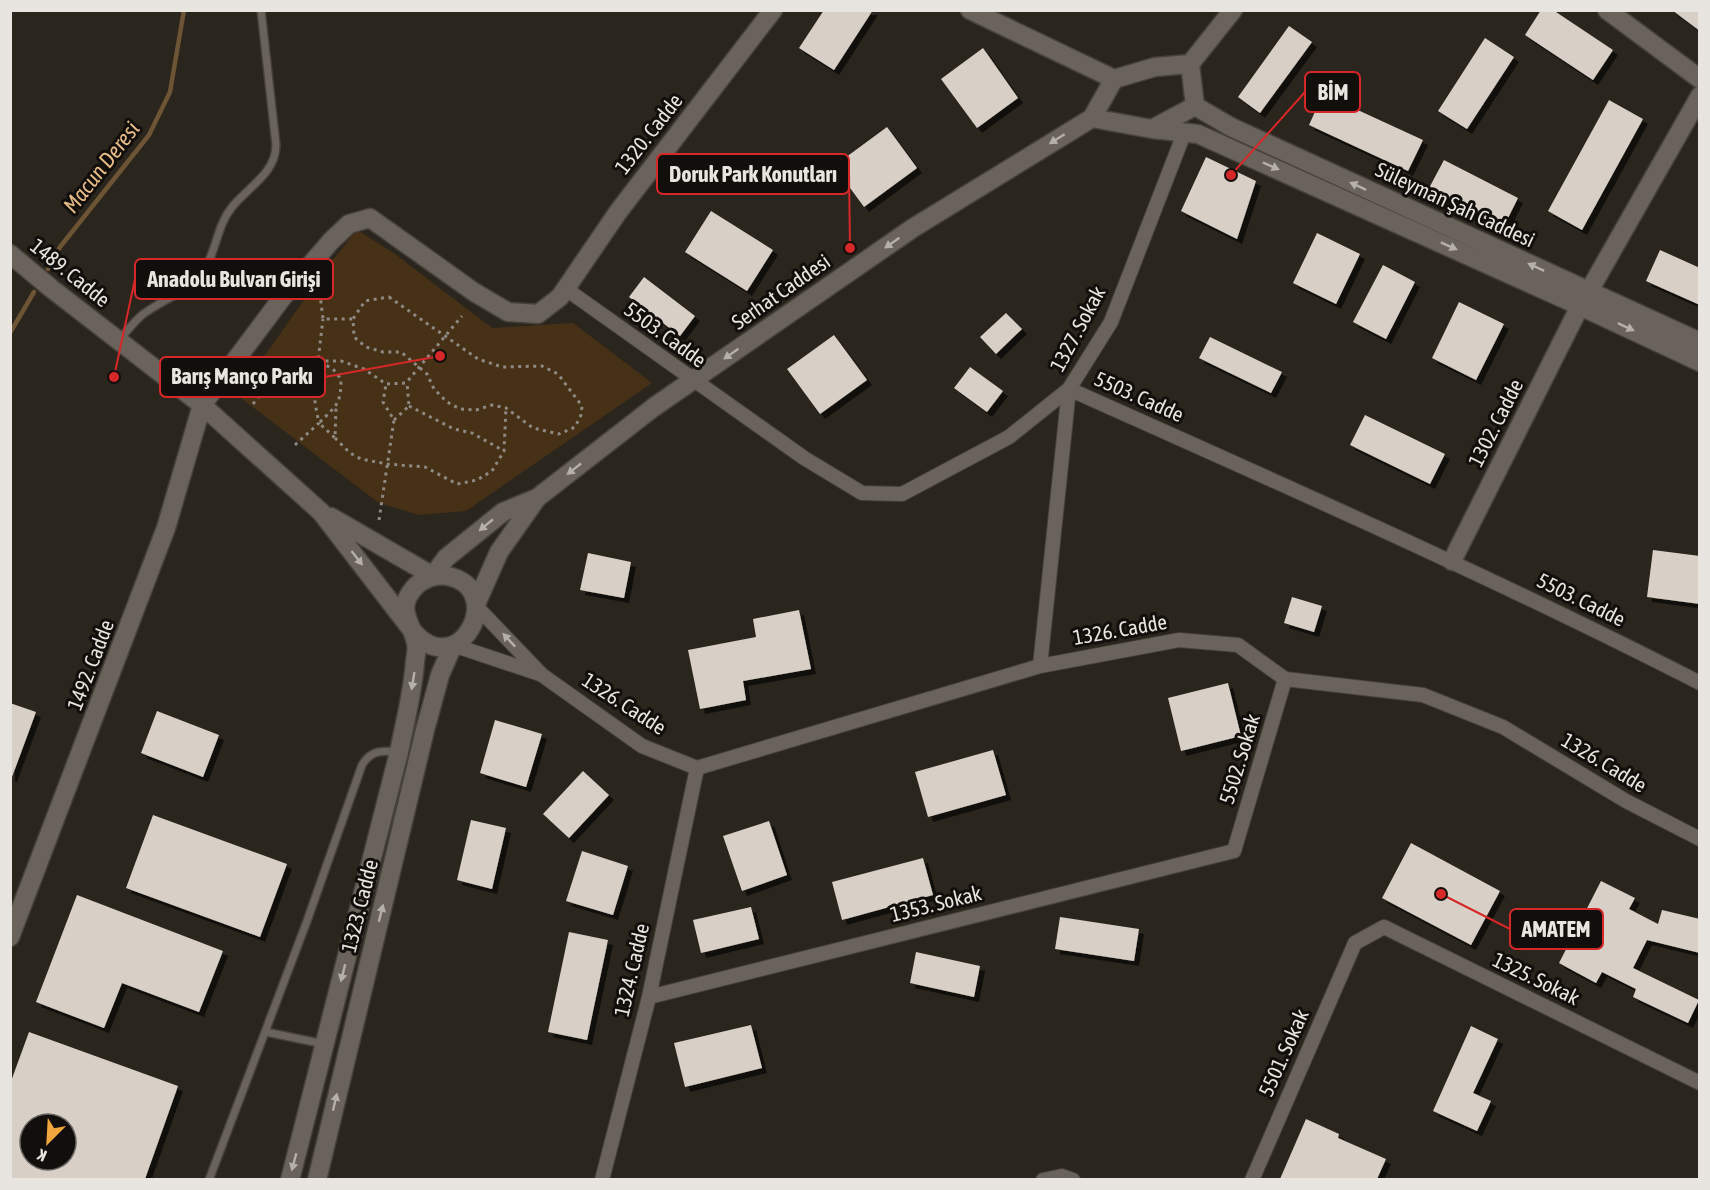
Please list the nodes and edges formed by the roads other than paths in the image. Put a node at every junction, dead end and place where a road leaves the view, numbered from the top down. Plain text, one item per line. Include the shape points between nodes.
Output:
1 (261, 10) edge
2 (773, 10) edge
3 (970, 10) edge
4 (1233, 10) edge
5 (1607, 10) edge
6 (1190, 64) junction
7 (1114, 79) junction
8 (1700, 79) edge
9 (1700, 96) edge
10 (1195, 106) junction
11 (1092, 117) junction
12 (1152, 129) junction
13 (1192, 132) junction
14 (10, 254) edge
15 (566, 289) junction
16 (1585, 298) junction
17 (118, 341) junction
18 (1700, 342) edge
19 (1700, 362) edge
20 (692, 380) junction
21 (1069, 389) junction
22 (202, 405) junction
23 (537, 498) junction
24 (321, 512) junction
25 (1452, 561) junction
26 (433, 576) junction
27 (476, 605) junction
28 (408, 625) junction
29 (453, 645) junction
30 (1040, 666) junction
31 (542, 675) junction
32 (1285, 679) junction
33 (1700, 683) edge
34 (399, 752) junction
35 (697, 768) junction
36 (1700, 839) edge
37 (1234, 851) joint
38 (10, 937) edge
39 (1354, 944) joint
40 (649, 997) junction
41 (266, 1032) junction
42 (324, 1044) junction
43 (1700, 1083) edge
44 (209, 1179) edge
45 (290, 1179) edge
46 (317, 1179) edge
47 (602, 1179) edge
48 (1043, 1179) edge
49 (1073, 1179) edge
50 (1252, 1179) edge

1 - 17 lane via 276,145 274,160 231,208 210,260 199,276 141,315
2 - 15 main road, 1320. Cadde via 618,212
3 - 7 main road
4 - 6 main road
5 - 8 main road
6 - 7 main road
6 - 10 main road
7 - 11 main road, Serhat Caddesi
9 - 16 main road, 1302. Cadde
10 - 12 main road
16 -> 10 main road, Süleyman Şah Caddesi
11 - 12 main road
11 -> 20 main road, Serhat Caddesi via 913,228
12 - 13 main road
13 -> 16 main road, Süleyman Şah Caddesi
13 - 21 street, 1327. Sokak via 1111,322
14 - 17 main road, 1489. Cadde
15 - 20 street, 5503. Cadde
15 - 22 main road, 1320. Cadde via 538,314 508,312 370,218 349,224 282,298
16 - 18 main road, Süleyman Şah Caddesi
16 -> 19 main road, Süleyman Şah Caddesi
16 - 25 main road, 1302. Cadde
17 - 22 main road, 1489. Cadde
20 - 21 street, 5503. Cadde via 862,493 902,494 1009,436
20 -> 23 main road, Serhat Caddesi
21 - 25 street, 5503. Cadde
21 - 30 street, 1327. Sokak
22 - 24 main road, 1489. Cadde
22 - 38 main road, 1492. Cadde via 166,528
23 -> 26 main road via 502,512 446,558
23 - 27 main road via 499,552
24 - 26 main road, 1489. Cadde
24 -> 28 main road, 1489. Cadde
25 - 33 street, 5503. Cadde
26 - 27 main road via 456,579 472,594
26 - 28 main road via 415,586 409,595 405,615
27 - 29 main road via 472,629
31 -> 27 street
28 - 29 main road via 424,642 438,647
28 -> 34 main road via 417,644
29 - 31 street
46 -> 29 main road, 1323. Cadde via 424,730
30 - 32 street, 1326. Cadde via 1179,640 1238,645
30 - 35 street, 1326. Cadde
31 - 35 street, 1326. Cadde via 642,746
32 - 36 street, 1326. Cadde via 1422,695 1503,727 1626,801
32 - 37 street, 5502. Sokak
34 - 41 lane via 375,752 362,765
34 -> 42 main road
35 - 40 street, 1324. Cadde
37 - 40 street, 1353. Sokak
39 - 43 street, 1325. Sokak via 1384,927
39 - 50 street, 5501. Sokak
40 - 47 street, 1324. Cadde
41 - 42 lane
41 - 44 lane
42 -> 45 main road
48 - 49 street

